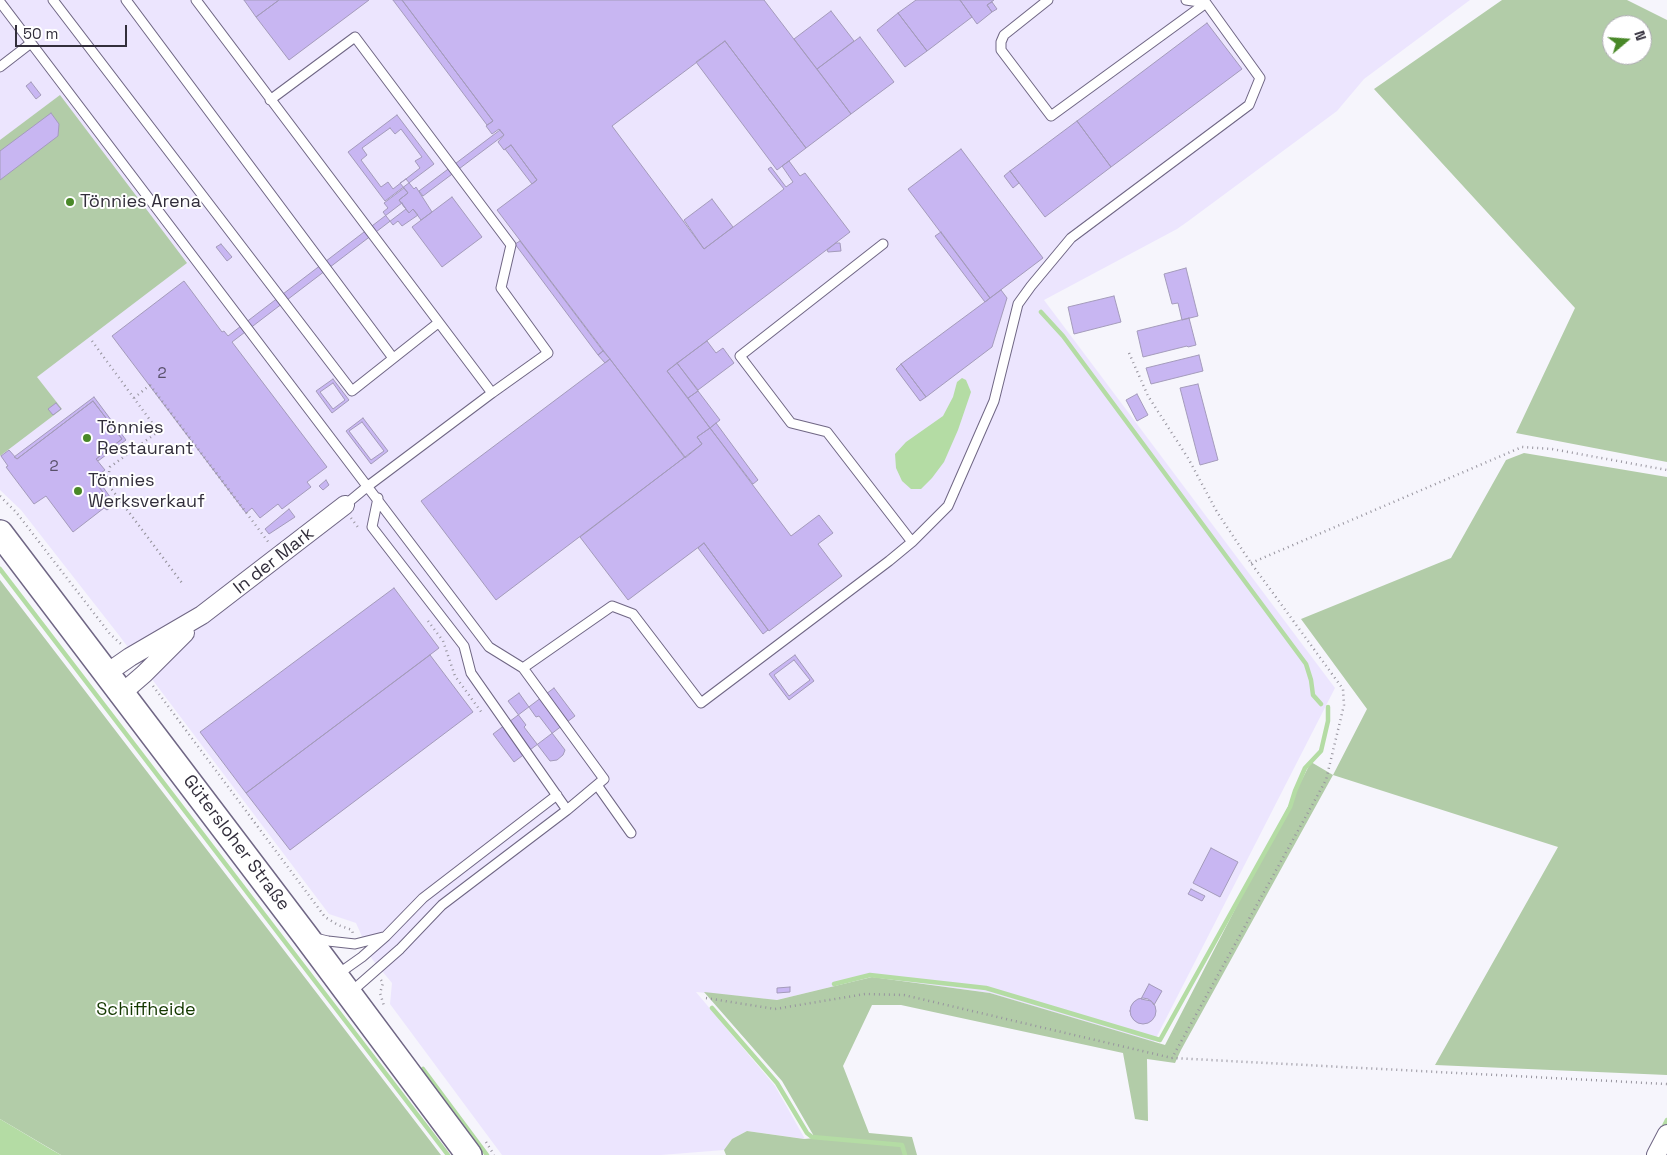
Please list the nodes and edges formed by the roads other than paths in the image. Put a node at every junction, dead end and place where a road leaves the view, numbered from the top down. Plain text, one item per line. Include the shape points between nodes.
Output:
1 (53, 0) edge
2 (126, 0) edge
3 (196, 0) edge
4 (1048, 0) edge
5 (1186, 0) edge
6 (0, 2) edge
7 (1206, 3) junction
8 (31, 43) junction
9 (0, 67) edge
10 (270, 100) junction
11 (883, 244) dead end
12 (438, 323) junction
13 (393, 358) junction
14 (492, 393) junction
15 (368, 486) junction
16 (378, 498) junction
17 (344, 506) joint
18 (0, 533) edge
19 (912, 542) junction
20 (202, 615) junction
21 (523, 668) junction
22 (107, 673) junction
23 (122, 693) junction
24 (601, 782) junction
25 (557, 796) junction
26 (567, 810) junction
27 (631, 833) dead end
28 (305, 935) junction
29 (386, 936) junction
30 (342, 985) junction
31 (1667, 1134) edge
32 (469, 1155) edge
33 (1656, 1155) edge

1 - 13 lane via 352,391
2 - 13 lane
3 - 10 lane
4 - 7 lane via 1004,35 1001,50 1051,116
5 - 7 lane
6 - 8 lane
7 - 19 lane via 1260,78 1249,105 1071,238 1031,286 1018,304 994,402 948,506
8 - 9 lane
8 - 15 lane
10 - 12 lane
10 - 14 lane via 354,37 512,245 501,288 548,352
11 - 19 lane via 740,356 791,423 827,432
12 - 13 lane
12 - 14 lane
14 - 15 lane
15 - 16 lane
15 - 17 lane
16 - 21 lane via 489,646
16 - 25 lane via 372,527 464,646 471,673
17 - 20 street, In der Mark
18 - 22 main road, Gütersloher Straße
19 - 21 lane via 701,703 633,614 612,606
20 - 22 street, In der Mark
20 - 23 street, In der Mark
21 - 24 lane
22 - 23 main road, Gütersloher Straße
23 - 28 main road, Gütersloher Straße
24 - 26 lane
24 - 27 lane
25 - 26 lane
25 - 29 lane via 423,898
26 - 30 lane via 442,905 400,949
28 - 29 lane via 355,944
28 - 30 main road, Gütersloher Straße
29 - 30 lane via 362,957
30 - 32 main road, Gütersloher Straße
31 - 33 street

